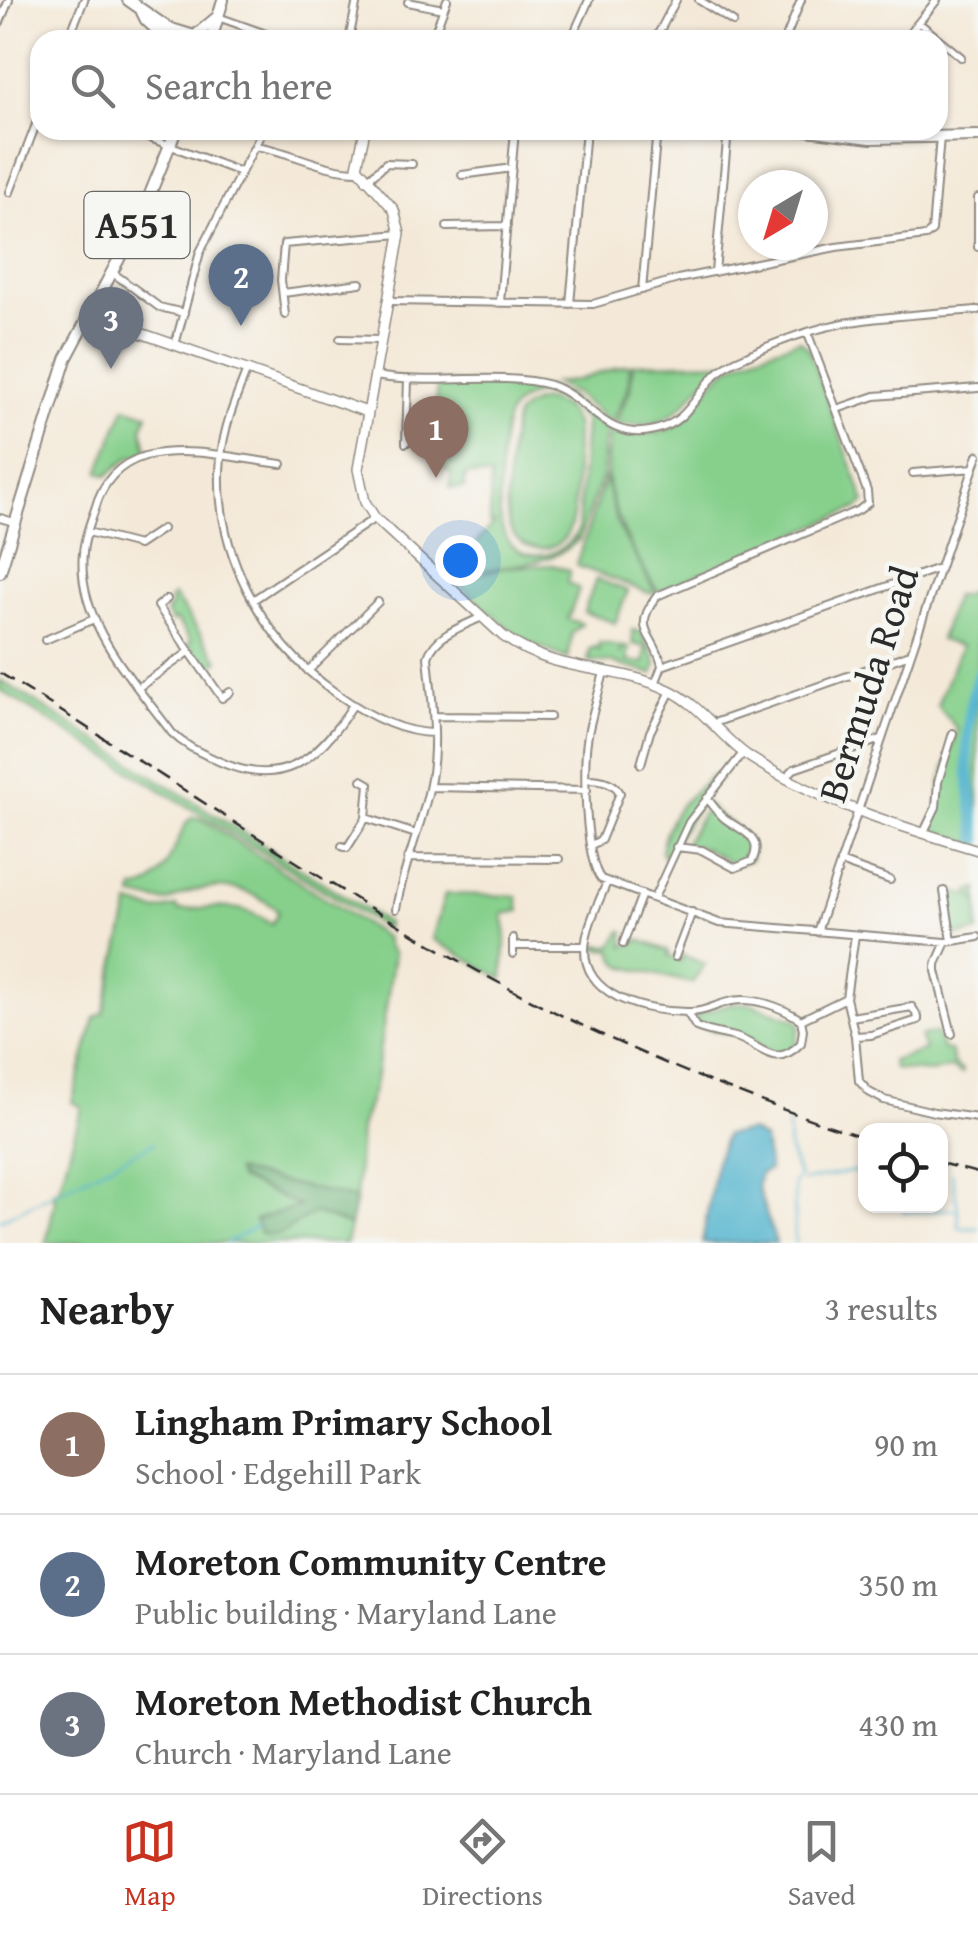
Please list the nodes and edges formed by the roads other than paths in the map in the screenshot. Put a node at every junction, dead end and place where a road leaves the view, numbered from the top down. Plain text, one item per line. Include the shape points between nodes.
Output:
1 (9, 0) edge
2 (84, 0) edge
3 (128, 0) edge
4 (224, 0) edge
5 (356, 0) edge
6 (446, 0) edge
7 (590, 0) edge
8 (676, 0) edge
9 (699, 0) edge
10 (801, 0) edge
11 (938, 0) edge
12 (408, 2) edge
13 (443, 10) junction
14 (142, 12) junction
15 (217, 17) junction
16 (0, 22) edge
17 (733, 22) dead end
18 (918, 23) junction
19 (72, 30) edge
20 (159, 30) edge
21 (174, 30) edge
22 (205, 30) edge
23 (254, 30) edge
24 (352, 30) edge
25 (436, 30) edge
26 (576, 30) edge
27 (660, 30) edge
28 (789, 30) edge
29 (912, 30) edge
30 (927, 30) edge
31 (948, 46) edge
32 (961, 56) dead end
33 (978, 136) edge
34 (948, 138) edge
35 (30, 140) edge
36 (155, 140) edge
37 (172, 140) edge
38 (258, 140) edge
39 (364, 140) edge
40 (514, 140) edge
41 (585, 140) edge
42 (656, 140) edge
43 (727, 140) edge
44 (940, 140) edge
45 (170, 146) junction
46 (255, 146) junction
47 (412, 164) dead end
48 (512, 168) junction
49 (240, 172) junction
50 (462, 175) dead end
51 (362, 176) junction
52 (10, 192) dead end
53 (978, 198) edge
54 (447, 226) dead end
55 (507, 226) junction
56 (400, 234) junction
57 (978, 248) edge
58 (714, 272) junction
59 (113, 273) junction
60 (360, 284) dead end
61 (642, 290) junction
62 (282, 294) junction
63 (388, 301) junction
64 (500, 302) junction
65 (570, 304) junction
66 (978, 310) edge
67 (184, 313) junction
68 (88, 315) junction
69 (285, 315) dead end
70 (808, 334) junction
71 (340, 339) dead end
72 (381, 340) junction
73 (175, 344) junction
74 (248, 370) junction
75 (376, 376) junction
76 (408, 378) junction
77 (978, 388) edge
78 (836, 409) junction
79 (368, 412) junction
80 (406, 443) dead end
81 (978, 455) edge
82 (221, 457) junction
83 (282, 464) dead end
84 (974, 468) junction
85 (913, 473) dead end
86 (0, 518) edge
87 (375, 518) junction
88 (16, 522) junction
89 (162, 529) dead end
90 (88, 532) junction
91 (938, 568) junction
92 (0, 572) edge
93 (168, 600) dead end
94 (252, 600) junction
95 (378, 602) dead end
96 (482, 616) junction
97 (94, 619) junction
98 (45, 640) dead end
99 (189, 652) junction
100 (910, 654) junction
101 (662, 666) junction
102 (308, 671) junction
103 (604, 672) junction
104 (655, 684) junction
105 (139, 687) junction
106 (671, 691) junction
107 (230, 692) dead end
108 (353, 705) junction
109 (434, 716) junction
110 (550, 717) dead end
111 (714, 723) junction
112 (434, 733) junction
113 (949, 737) dead end
114 (881, 739) junction
115 (743, 752) junction
116 (654, 762) dead end
117 (786, 777) junction
118 (362, 780) dead end
119 (587, 780) junction
120 (430, 787) junction
121 (587, 790) junction
122 (707, 798) junction
123 (858, 811) junction
124 (366, 818) junction
125 (924, 832) junction
126 (416, 834) junction
127 (591, 845) junction
128 (342, 846) dead end
129 (676, 847) junction
130 (978, 850) edge
131 (408, 858) junction
132 (559, 860) dead end
133 (840, 862) junction
134 (890, 880) dead end
135 (607, 882) junction
136 (642, 894) junction
137 (654, 898) junction
138 (953, 900) dead end
139 (396, 909) dead end
140 (692, 912) junction
141 (817, 932) junction
142 (856, 935) junction
143 (978, 937) edge
144 (634, 942) dead end
145 (949, 942) junction
146 (513, 946) dead end
147 (585, 946) junction
148 (675, 957) dead end
149 (846, 998) junction
150 (687, 1012) junction
151 (852, 1017) junction
152 (800, 1020) junction
153 (952, 1034) dead end
154 (855, 1036) junction
155 (978, 1118) edge

1 - 16 street
2 - 19 street
3 - 14 main road
4 - 15 main road
5 - 24 street
6 - 13 street
7 - 26 street
8 - 27 street
9 - 17 street
10 - 28 street
11 - 18 street
12 - 13 street
13 - 25 street
14 - 20 main road
14 - 21 main road
15 - 22 main road
15 - 23 street
18 - 29 street
18 - 30 street
31 - 32 street
33 - 34 main road
35 - 52 street
36 - 45 street
37 - 45 main road, A551
38 - 46 street
39 - 51 street
40 - 48 street
41 - 65 street
42 - 61 street
43 - 58 street
44 - 58 street via 932,230 926,236
45 - 49 street
45 - 59 main road, A551
46 - 49 street
46 - 51 street
47 - 51 street via 386,163
48 - 50 street
48 - 55 street
49 - 67 street via 200,252
51 - 56 street via 394,210
53 - 57 street
54 - 55 street
55 - 64 street
56 - 62 street via 284,244
56 - 63 street
58 - 61 street
59 - 67 street via 159,307
59 - 68 main road, A551
60 - 62 street
61 - 65 street
62 - 69 street
63 - 64 street
63 - 72 street
64 - 65 street
66 - 70 street via 856,321
67 - 73 street
68 - 73 street
68 - 88 main road, A551 via 60,375
70 - 76 street via 734,362 714,376 685,415 646,432 612,427 573,396 536,382
70 - 78 street
71 - 72 street
72 - 75 street
73 - 74 street
74 - 79 street
74 - 82 street
75 - 76 street
75 - 79 street
76 - 80 street
77 - 78 street via 875,396
78 - 101 street via 868,503 657,596 646,609 644,627
79 - 87 street via 359,478
81 - 84 street, Bermuda Road
82 - 83 street
82 - 90 street via 164,454 128,463 104,484
82 - 94 street via 227,536
84 - 85 street
84 - 91 street, Bermuda Road
86 - 88 street
87 - 94 street
87 - 96 street
88 - 92 main road, A551
89 - 90 street via 138,545
90 - 97 street via 82,570
91 - 100 street, Bermuda Road
91 - 101 street
93 - 99 street via 158,606
94 - 102 street
95 - 102 street
96 - 103 street via 534,655
96 - 109 street via 430,648
97 - 98 street
97 - 105 street
99 - 105 street
99 - 107 street via 222,698
100 - 111 street
100 - 114 street, Bermuda Road
101 - 104 street
102 - 108 street
103 - 104 street
103 - 119 street via 586,742
104 - 106 street
105 - 108 street via 185,745 259,773 309,759
106 - 111 street
106 - 116 street via 643,760
108 - 112 street via 411,731
109 - 110 street
109 - 112 street
111 - 115 street
112 - 120 street
113 - 125 street via 936,808
114 - 117 street
114 - 123 street, Bermuda Road
115 - 117 street
115 - 122 street
117 - 123 street
118 - 124 street via 369,784
119 - 121 street
119 - 127 street via 600,779 620,793 601,840
120 - 121 street
120 - 126 street
121 - 127 street
122 - 129 street
122 - 129 street via 753,838 752,861 735,868 702,850
123 - 125 street
123 - 133 street, Bermuda Road
124 - 126 street
124 - 128 street via 347,848
125 - 130 street
126 - 131 street
127 - 135 street via 594,869
129 - 137 street
131 - 132 street
131 - 139 street
133 - 134 street
133 - 141 street, Bermuda Road
135 - 136 street
135 - 147 street
136 - 137 street
136 - 144 street via 624,941
137 - 140 street
138 - 145 street via 944,896
140 - 141 street via 719,923
140 - 148 street
141 - 142 street
142 - 145 street
142 - 149 street
143 - 145 street
145 - 153 street via 936,964
146 - 147 street
147 - 150 street via 587,964 607,993 644,1008
149 - 151 street
149 - 152 street
150 - 152 street via 740,1000
150 - 152 street via 696,1026 778,1056 801,1043
151 - 154 street
151 - 154 street via 912,1008 918,1017
154 - 155 street via 857,1074 869,1092

